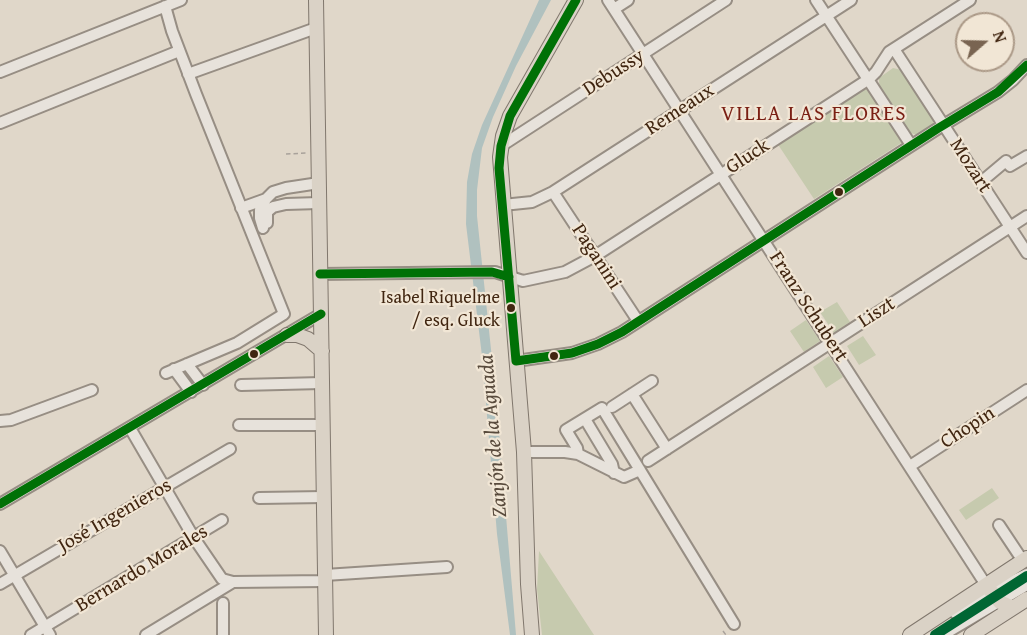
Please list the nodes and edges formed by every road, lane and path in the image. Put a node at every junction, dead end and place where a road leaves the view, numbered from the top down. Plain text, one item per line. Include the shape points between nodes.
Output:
1 (181, 0) edge
2 (316, 0) edge
3 (576, 0) edge
4 (628, 0) edge
5 (726, 0) edge
6 (816, 0) edge
7 (851, 0) edge
8 (970, 0) edge
9 (158, 5) edge
10 (611, 5) edge
11 (826, 16) junction
12 (316, 28) junction
13 (894, 49) junction
14 (179, 51) junction
15 (643, 54) junction
16 (1027, 65) edge
17 (0, 72) edge
18 (188, 74) junction
19 (868, 79) junction
20 (680, 110) junction
21 (0, 123) edge
22 (944, 125) junction
23 (911, 145) junction
24 (501, 146) junction
25 (318, 153) junction
26 (286, 154) dead end
27 (1027, 156) edge
28 (1005, 168) dead end
29 (721, 174) junction
30 (981, 182) junction
31 (319, 183) junction
32 (553, 192) junction
33 (266, 199) junction
34 (319, 203) junction
35 (502, 205) junction
36 (244, 207) junction
37 (260, 213) junction
38 (1027, 216) edge
39 (1010, 227) junction
40 (764, 239) junction
41 (1027, 253) edge
42 (595, 256) junction
43 (320, 274) junction
44 (509, 277) junction
45 (321, 314) junction
46 (638, 321) junction
47 (287, 335) junction
48 (831, 343) junction
49 (322, 351) junction
50 (516, 361) junction
51 (188, 364) junction
52 (652, 381) dead end
53 (322, 383) junction
54 (203, 385) junction
55 (242, 386) dead end
56 (92, 390) dead end
57 (1027, 390) edge
58 (191, 392) junction
59 (632, 394) junction
60 (612, 407) dead end
61 (585, 419) junction
62 (0, 421) edge
63 (323, 424) junction
64 (239, 425) dead end
65 (130, 428) junction
66 (230, 449) dead end
67 (667, 449) junction
68 (524, 452) junction
69 (578, 454) junction
70 (648, 462) dead end
71 (910, 466) junction
72 (640, 470) junction
73 (614, 473) junction
74 (165, 487) junction
75 (324, 497) junction
76 (260, 498) dead end
77 (0, 504) edge
78 (222, 520) dead end
79 (999, 525) dead end
80 (195, 538) junction
81 (0, 551) edge
82 (1026, 564) edge
83 (447, 567) dead end
84 (15, 576) junction
85 (325, 578) junction
86 (233, 582) junction
87 (0, 584) edge
88 (1027, 585) edge
89 (992, 593) junction
90 (1027, 599) edge
91 (223, 603) dead end
92 (1013, 608) junction
93 (734, 624) dead end
94 (48, 631) edge
95 (723, 631) dead end
96 (31, 635) edge
97 (146, 635) edge
98 (223, 635) edge
99 (326, 635) edge
100 (532, 635) edge
101 (726, 635) edge
102 (910, 635) edge
103 (922, 635) edge
104 (943, 635) edge
105 (971, 635) edge

1 - 9 street
2 - 12 main road
3 - 24 main road via 510,116
4 - 10 street
5 - 15 street, Debussy
6 - 11 street
7 - 11 street, Remeaux
8 - 13 street, Gluck
9 - 14 street
9 - 17 street
10 - 15 street, Franz Schubert
11 - 19 street
11 - 20 street, Remeaux
12 - 18 street
12 - 25 main road
13 - 19 street, Gluck
13 - 22 street, Mozart
14 - 18 street
14 - 21 street
15 - 20 street, Franz Schubert
15 - 24 street, Debussy
16 - 22 street via 1006,86
18 - 36 street
19 - 23 street
19 - 29 street, Gluck
20 - 29 street, Franz Schubert
20 - 32 street, Remeaux
22 - 23 street
22 - 30 street, Mozart
23 - 40 street
24 - 35 main road
25 - 26 path
25 - 31 main road
27 - 30 street via 1011,166 1006,161
28 - 30 street
29 - 40 street, Franz Schubert
29 - 42 street, Gluck
30 - 39 street, Mozart
31 - 33 street via 286,188
31 - 34 main road
32 - 35 street, Remeaux via 532,202
32 - 42 street, Paganini
33 - 36 street
33 - 37 street
34 - 37 street via 273,207 267,212 265,227
34 - 43 main road
35 - 44 main road
36 - 37 street
36 - 51 street via 284,314 237,343
38 - 39 street, Liszt
39 - 41 street, Mozart
39 - 48 street, Liszt
40 - 46 street
40 - 48 street, Franz Schubert
42 - 44 street, Gluck via 555,276 523,281
42 - 46 street, Paganini
43 - 44 street, Gluck via 492,272
43 - 45 main road
44 - 50 main road
45 - 47 street
45 - 49 main road
46 - 50 street via 585,349
47 - 49 main road via 308,339
47 - 54 street
48 - 67 street, Liszt
48 - 71 street, Franz Schubert
49 - 53 main road
50 - 68 main road
51 - 54 street
51 - 58 street via 170,371
52 - 59 street
53 - 55 street
53 - 63 main road
54 - 58 street
56 - 62 street
57 - 71 street, Chopin
58 - 65 street
59 - 60 street
59 - 67 street
61 - 69 street via 567,430
61 - 72 street via 602,408
61 - 73 street
63 - 64 street
63 - 75 main road
65 - 74 street
65 - 77 street
66 - 74 street, José Ingenieros
67 - 70 street, Liszt
68 - 69 street
68 - 100 main road
69 - 73 street
71 - 89 street, Franz Schubert
72 - 73 street via 626,477
72 - 93 street
74 - 80 street
74 - 84 street, José Ingenieros
75 - 76 street
75 - 85 main road
78 - 80 street, Bernardo Morales
79 - 82 street
80 - 86 street via 219,576
80 - 94 street, Bernardo Morales
81 - 84 street
82 - 89 main road
83 - 85 street
84 - 87 street, José Ingenieros
84 - 94 street
85 - 86 street
85 - 99 main road
86 - 97 street
88 - 89 street
89 - 92 main road
89 - 102 main road
89 - 103 street
89 - 104 street
90 - 92 main road
91 - 98 street
92 - 105 main road
94 - 96 street, Bernardo Morales
95 - 101 path

